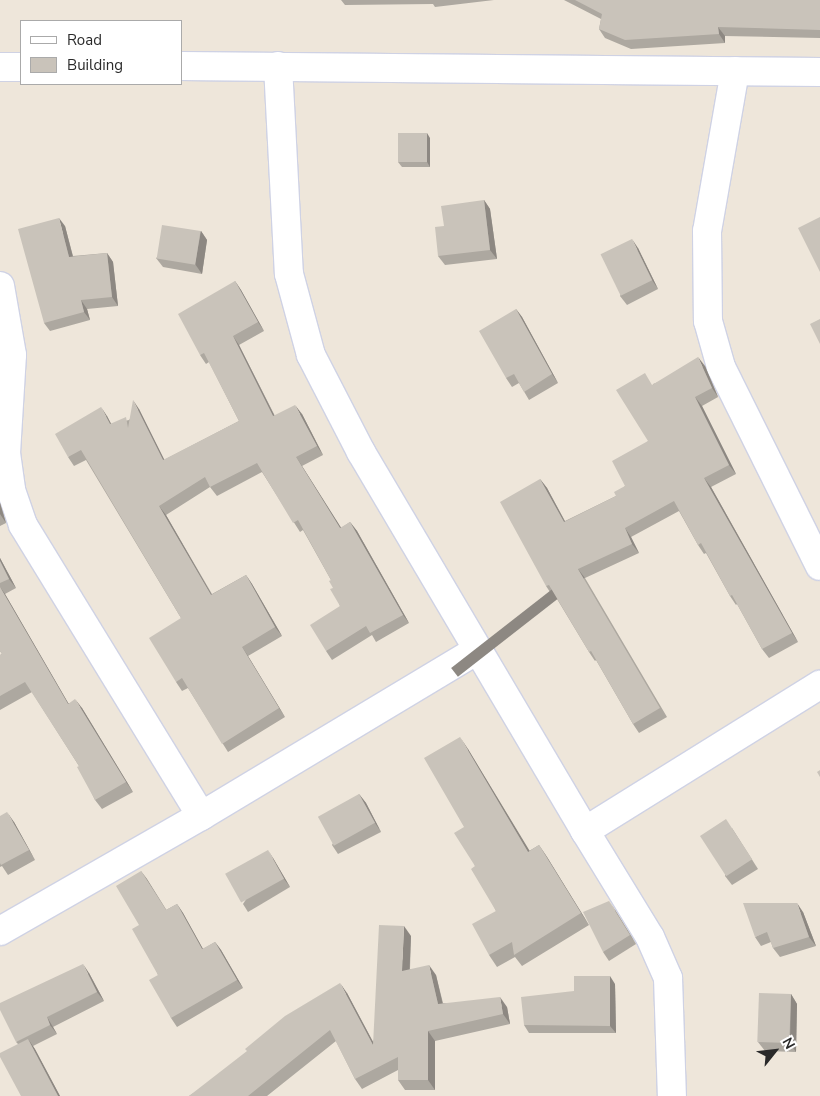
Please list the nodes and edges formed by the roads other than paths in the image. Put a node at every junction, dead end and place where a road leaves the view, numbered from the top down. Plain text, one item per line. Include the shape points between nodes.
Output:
1 (182, 66) edge
2 (278, 66) junction
3 (0, 67) edge
4 (20, 67) edge
5 (735, 71) junction
6 (820, 72) edge
7 (0, 286) edge
8 (820, 566) edge
9 (476, 651) junction
10 (820, 685) edge
11 (201, 816) junction
12 (585, 831) junction
13 (0, 931) edge
14 (672, 1096) edge

1 - 2 street
2 - 5 street
2 - 9 street via 288,274 311,355 361,452
3 - 4 street
5 - 6 street
5 - 8 street via 707,231 708,321 721,367
7 - 11 street via 12,355 6,453 11,490 23,525
9 - 11 street
9 - 12 street
10 - 12 street
11 - 13 street
12 - 14 street via 650,936 668,978

